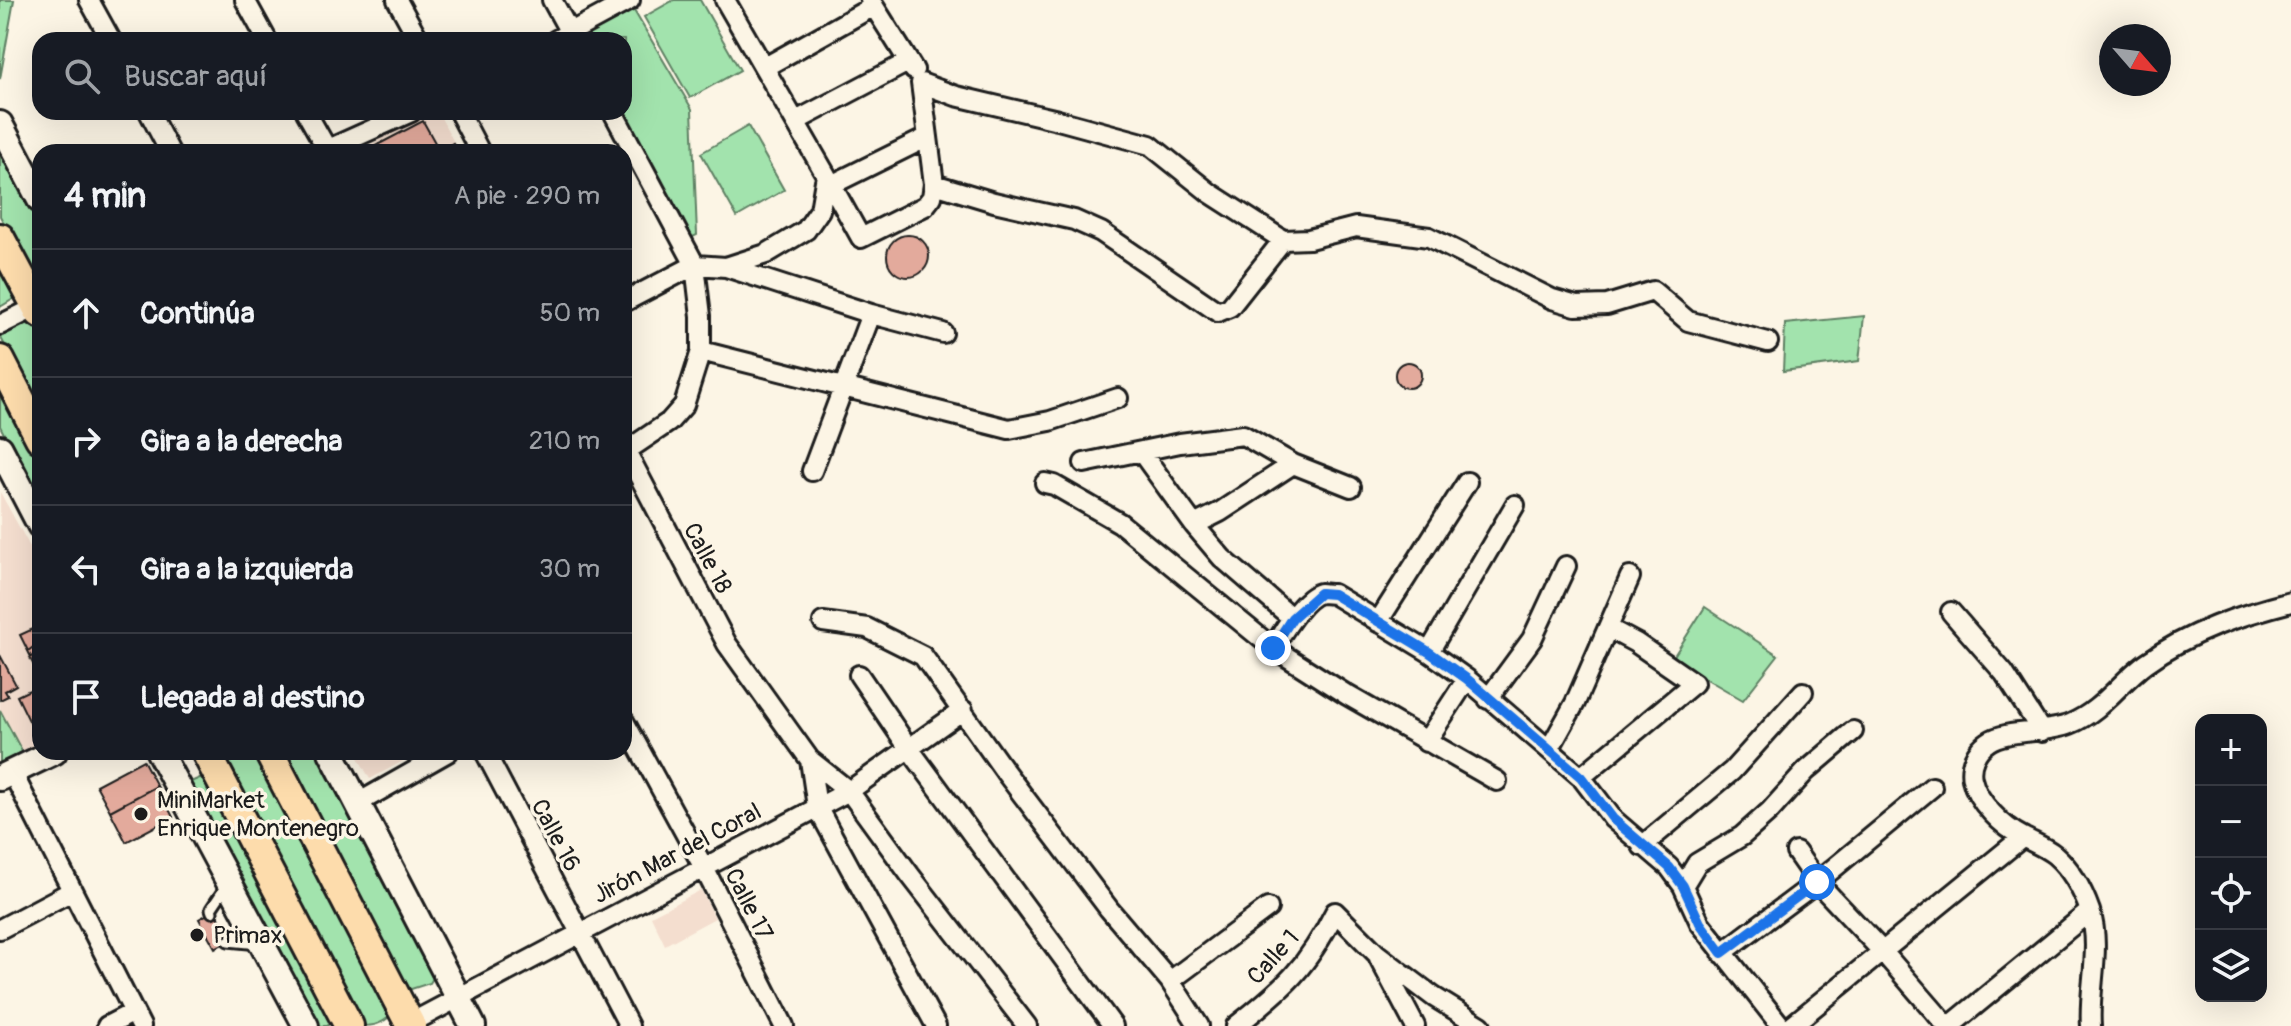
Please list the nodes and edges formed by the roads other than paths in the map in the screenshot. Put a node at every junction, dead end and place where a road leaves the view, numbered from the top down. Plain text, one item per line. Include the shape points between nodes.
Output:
1 (89, 0) edge
2 (245, 0) edge
3 (397, 0) edge
4 (552, 0) edge
5 (630, 0) edge
6 (725, 0) edge
7 (872, 3) edge
8 (107, 32) edge
9 (263, 32) edge
10 (415, 32) edge
11 (565, 32) edge
12 (577, 32) edge
13 (908, 62) junction
14 (765, 67) junction
15 (921, 83) junction
16 (153, 120) edge
17 (310, 120) edge
18 (393, 120) edge
19 (463, 120) edge
20 (617, 120) edge
21 (796, 121) junction
22 (0, 124) edge
23 (928, 137) junction
24 (166, 144) edge
25 (321, 144) edge
26 (340, 144) edge
27 (476, 144) edge
28 (630, 144) edge
29 (632, 147) edge
30 (829, 180) junction
31 (934, 184) junction
32 (32, 185) edge
33 (0, 238) edge
34 (1283, 240) junction
35 (695, 265) junction
36 (726, 267) junction
37 (32, 295) edge
38 (632, 298) edge
39 (32, 311) edge
40 (871, 314) junction
41 (0, 325) edge
42 (943, 333) dead end
43 (1768, 342) dead end
44 (701, 351) junction
45 (0, 360) edge
46 (845, 387) junction
47 (1118, 398) dead end
48 (32, 422) edge
49 (632, 446) edge
50 (0, 448) edge
51 (1142, 453) junction
52 (1084, 463) dead end
53 (632, 464) edge
54 (1293, 464) junction
55 (812, 471) dead end
56 (1467, 482) dead end
57 (1045, 483) dead end
58 (1351, 487) dead end
59 (1515, 505) dead end
60 (32, 510) edge
61 (1194, 525) junction
62 (1566, 566) dead end
63 (1630, 577) dead end
64 (2291, 602) edge
65 (1951, 612) dead end
66 (1292, 618) junction
67 (823, 622) dead end
68 (1378, 622) junction
69 (1608, 628) junction
70 (1273, 648) junction
71 (1429, 652) junction
72 (859, 675) dead end
73 (1467, 679) junction
74 (1803, 692) dead end
75 (1488, 699) junction
76 (963, 710) junction
77 (1853, 731) dead end
78 (2042, 732) junction
79 (632, 736) edge
80 (1426, 742) junction
81 (908, 747) junction
82 (1550, 748) junction
83 (37, 760) edge
84 (163, 760) edge
85 (210, 760) edge
86 (273, 760) edge
87 (335, 760) edge
88 (434, 760) edge
89 (489, 760) edge
90 (810, 760) junction
91 (6, 775) edge
92 (1581, 777) junction
93 (1497, 781) dead end
94 (1932, 787) dead end
95 (849, 791) junction
96 (358, 803) junction
97 (817, 807) junction
98 (2023, 837) junction
99 (1642, 846) junction
100 (1796, 852) dead end
101 (704, 868) junction
102 (229, 882) junction
103 (1817, 882) junction
104 (1683, 886) junction
105 (72, 891) junction
106 (1268, 908) dead end
107 (2090, 911) junction
108 (212, 912) dead end
109 (0, 929) edge
110 (580, 932) junction
111 (228, 941) dead end
112 (262, 944) junction
113 (1883, 952) junction
114 (1722, 953) junction
115 (1377, 954) junction
116 (1170, 981) junction
117 (458, 997) junction
118 (138, 1019) edge
119 (1777, 1024) edge
120 (408, 1025) edge
121 (107, 1026) edge
122 (306, 1026) edge
123 (349, 1026) edge
124 (473, 1026) edge
125 (629, 1026) edge
126 (784, 1026) edge
127 (936, 1026) edge
128 (1027, 1026) edge
129 (1113, 1026) edge
130 (1199, 1026) edge
131 (1236, 1026) edge
132 (1415, 1026) edge
133 (1481, 1026) edge
134 (1949, 1026) edge
135 (2091, 1026) edge

1 - 8 street
2 - 9 street
3 - 10 street
4 - 11 street
5 - 12 street
6 - 14 street
7 - 13 street
7 - 14 street
13 - 15 street
13 - 21 street
14 - 21 street
15 - 23 street
15 - 34 street via 1150,145 1210,193
16 - 24 street
17 - 25 street
18 - 26 street
19 - 27 street
20 - 28 street, Calle 18
21 - 30 street
22 - 32 main road
23 - 30 street
23 - 31 street
29 - 35 street, Calle 18
30 - 31 street via 861,238 925,206
30 - 36 street via 820,210 806,230 766,254
31 - 34 street via 1074,220 1101,232 1218,312 1230,307
33 - 37 main road
34 - 43 street via 1356,227 1429,237 1552,299 1576,306 1607,305 1653,291 1688,321
35 - 36 street
35 - 38 street
35 - 44 street, Calle 18
36 - 40 street
39 - 41 street
40 - 42 street
40 - 46 street
44 - 46 street
44 - 49 street, Calle 18 via 678,414
45 - 48 main road
46 - 47 street via 1009,429
46 - 55 street
50 - 60 main road
51 - 52 street
51 - 54 street via 1243,435
51 - 61 street
53 - 90 street, Calle 18 via 727,644
54 - 58 street
54 - 61 street
56 - 68 street
57 - 70 street via 1120,523
59 - 71 street
61 - 66 street via 1222,558
62 - 75 street via 1532,639
63 - 69 street
64 - 78 street via 2221,623 2168,649 2096,709 2071,724
65 - 78 street via 2004,673
66 - 68 street via 1320,593 1333,594
66 - 70 street
67 - 76 street via 867,628 923,656
68 - 71 street
69 - 82 street
69 - 92 street via 1694,683
70 - 80 street
71 - 73 street
72 - 81 street
73 - 75 street
73 - 80 street
74 - 99 street via 1732,771
75 - 82 street
76 - 81 street, Jirón Mar del Coral
76 - 116 street via 1006,773
77 - 104 street via 1742,836 1697,863
78 - 98 street via 1997,737 1978,751 1972,766 1982,799
79 - 101 street, Calle 17
80 - 93 street
81 - 95 street, Jirón Mar del Coral
81 - 129 street
82 - 92 street
83 - 91 main road
84 - 102 main road
85 - 123 main road
86 - 120 main road
87 - 96 main road
88 - 96 street
89 - 110 street, Calle 16
90 - 95 street
90 - 97 street, Calle 18
91 - 105 street
92 - 99 street
94 - 103 street
95 - 97 street, Jirón Mar del Coral
95 - 128 street
96 - 117 main road
97 - 101 street, Jirón Mar del Coral
97 - 127 street, Calle 18
98 - 107 street via 2062,862
98 - 113 street
99 - 104 street
100 - 103 street
101 - 110 street, Jirón Mar del Coral
101 - 126 street, Calle 17
102 - 108 lane
102 - 112 main road
103 - 113 street
103 - 114 street
104 - 114 street
105 - 109 street
105 - 118 street
106 - 116 street
107 - 134 street
107 - 135 street via 2095,946
110 - 117 street, Jirón Mar del Coral
110 - 125 street, Calle 16
111 - 112 lane
112 - 122 main road
113 - 119 street
113 - 134 street
114 - 119 street
115 - 131 street, Calle 1 via 1335,912 1317,949 1284,988
115 - 132 street
115 - 133 street
116 - 130 street
117 - 120 street, Jirón Mar del Coral
117 - 124 main road
118 - 121 street

